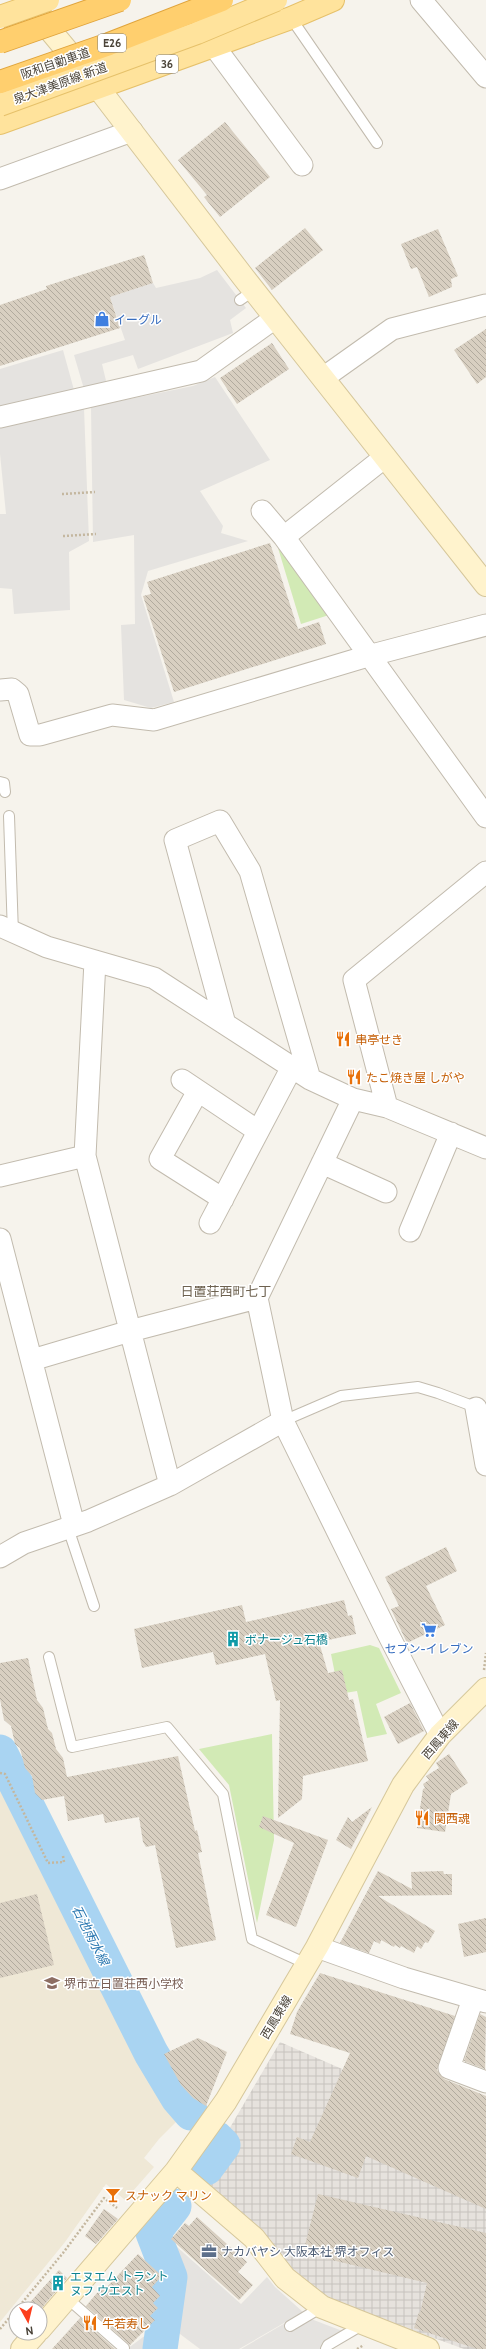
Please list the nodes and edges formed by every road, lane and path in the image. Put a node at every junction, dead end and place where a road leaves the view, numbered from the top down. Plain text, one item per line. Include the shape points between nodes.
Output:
1 (25, 0) edge
2 (48, 0) edge
3 (120, 0) edge
4 (222, 0) edge
5 (276, 0) edge
6 (332, 0) edge
7 (421, 0) edge
8 (0, 17) edge
9 (290, 18) junction
10 (0, 42) edge
11 (214, 46) junction
12 (486, 77) edge
13 (0, 82) edge
14 (99, 89) junction
15 (0, 105) edge
16 (0, 123) edge
17 (132, 131) junction
18 (377, 143) dead end
19 (302, 165) dead end
20 (0, 179) edge
21 (486, 305) edge
22 (275, 318) junction
23 (323, 378) junction
24 (0, 417) edge
25 (385, 457) junction
26 (95, 492) dead end
27 (62, 494) dead end
28 (262, 512) dead end
29 (96, 534) dead end
30 (64, 536) dead end
31 (284, 538) junction
32 (486, 585) edge
33 (486, 625) edge
34 (368, 656) junction
35 (0, 690) edge
36 (0, 782) edge
37 (5, 792) dead end
38 (9, 816) dead end
39 (486, 817) edge
40 (486, 872) edge
41 (7, 930) edge
42 (95, 961) junction
43 (225, 1024) junction
44 (292, 1067) junction
45 (310, 1079) junction
46 (353, 1099) junction
47 (387, 1107) junction
48 (258, 1131) junction
49 (451, 1133) junction
50 (481, 1142) edge
51 (85, 1156) junction
52 (322, 1163) junction
53 (0, 1176) edge
54 (386, 1192) dead end
55 (223, 1199) junction
56 (210, 1223) dead end
57 (410, 1231) dead end
58 (0, 1239) edge
59 (257, 1298) junction
60 (130, 1331) junction
61 (32, 1360) junction
62 (481, 1409) edge
63 (283, 1421) junction
64 (486, 1465) edge
65 (170, 1485) junction
66 (71, 1526) junction
67 (0, 1557) edge
68 (94, 1606) dead end
69 (50, 1657) dead end
70 (486, 1689) edge
71 (440, 1735) junction
72 (0, 1773) edge
73 (63, 1856) dead end
74 (312, 1956) junction
75 (479, 2000) edge
76 (486, 2082) edge
77 (176, 2170) junction
78 (122, 2212) dead end
79 (67, 2298) junction
80 (24, 2301) edge
81 (322, 2307) junction
82 (48, 2320) edge
83 (8, 2321) edge
84 (364, 2324) junction
85 (290, 2326) dead end
86 (0, 2330) edge
87 (29, 2341) edge
88 (364, 2345) dead end
89 (124, 2348) edge
90 (22, 2349) edge
91 (326, 2349) edge
92 (357, 2349) edge
93 (428, 2349) edge

1 - 14 street
2 - 8 main road, bridge
3 - 10 highway, bridge
4 - 13 highway, 阪和自動車道 / E26, bridge via 109,44
5 - 15 main road, 泉大津美原線 新道 / 36, bridge via 197,33
6 - 9 main road, 36
7 - 12 street
9 - 11 main road, 36
9 - 18 lane
11 - 14 main road, 36
11 - 19 street
14 - 16 main road, 36
14 - 17 street
17 - 20 street
17 - 22 street via 247,295
21 - 23 street via 392,329
22 - 23 street
22 - 24 street via 204,376 100,396 60,408
23 - 25 street
25 - 31 street
25 - 32 street
26 - 27 path
28 - 31 street
29 - 30 path
31 - 34 street
33 - 34 street
34 - 35 street via 154,720 112,715 40,735 30,735 18,694 12,689
34 - 39 street
36 - 37 lane via 4,784
38 - 41 lane
40 - 47 street via 354,980
41 - 42 street via 47,947
42 - 43 street via 154,978
42 - 51 street
43 - 44 street
43 - 45 street via 175,840 220,821 250,871
44 - 45 street
44 - 48 street
45 - 46 street
46 - 47 street
46 - 52 street
47 - 49 street
48 - 55 street
48 - 55 street via 190,1086 160,1159
49 - 50 street
49 - 57 street
51 - 53 street
51 - 60 street
52 - 54 street
52 - 59 street
55 - 56 street
58 - 61 street
59 - 60 street
59 - 63 street
60 - 61 street
60 - 65 street
61 - 66 street
62 - 63 lane via 418,1387 341,1396
62 - 64 street
63 - 65 street
63 - 71 street
65 - 66 street
66 - 67 street via 24,1543
66 - 68 lane
69 - 74 lane via 72,1747 167,1727 223,1794 252,1939
70 - 71 street, 西鳳東線
71 - 74 street, 西鳳東線 via 402,1785
72 - 73 path via 5,1774 48,1863 64,1862
74 - 75 street via 404,1978
74 - 77 street, 西鳳東線 via 226,2101
75 - 76 street via 448,2068
77 - 79 street, 西鳳東線
77 - 81 street via 254,2238 285,2278
78 - 80 path via 104,2198
79 - 82 street, 西鳳東線
79 - 89 lane
81 - 84 street
81 - 85 lane
83 - 86 path
84 - 91 lane via 328,2345
84 - 93 street
87 - 90 street
88 - 92 path

